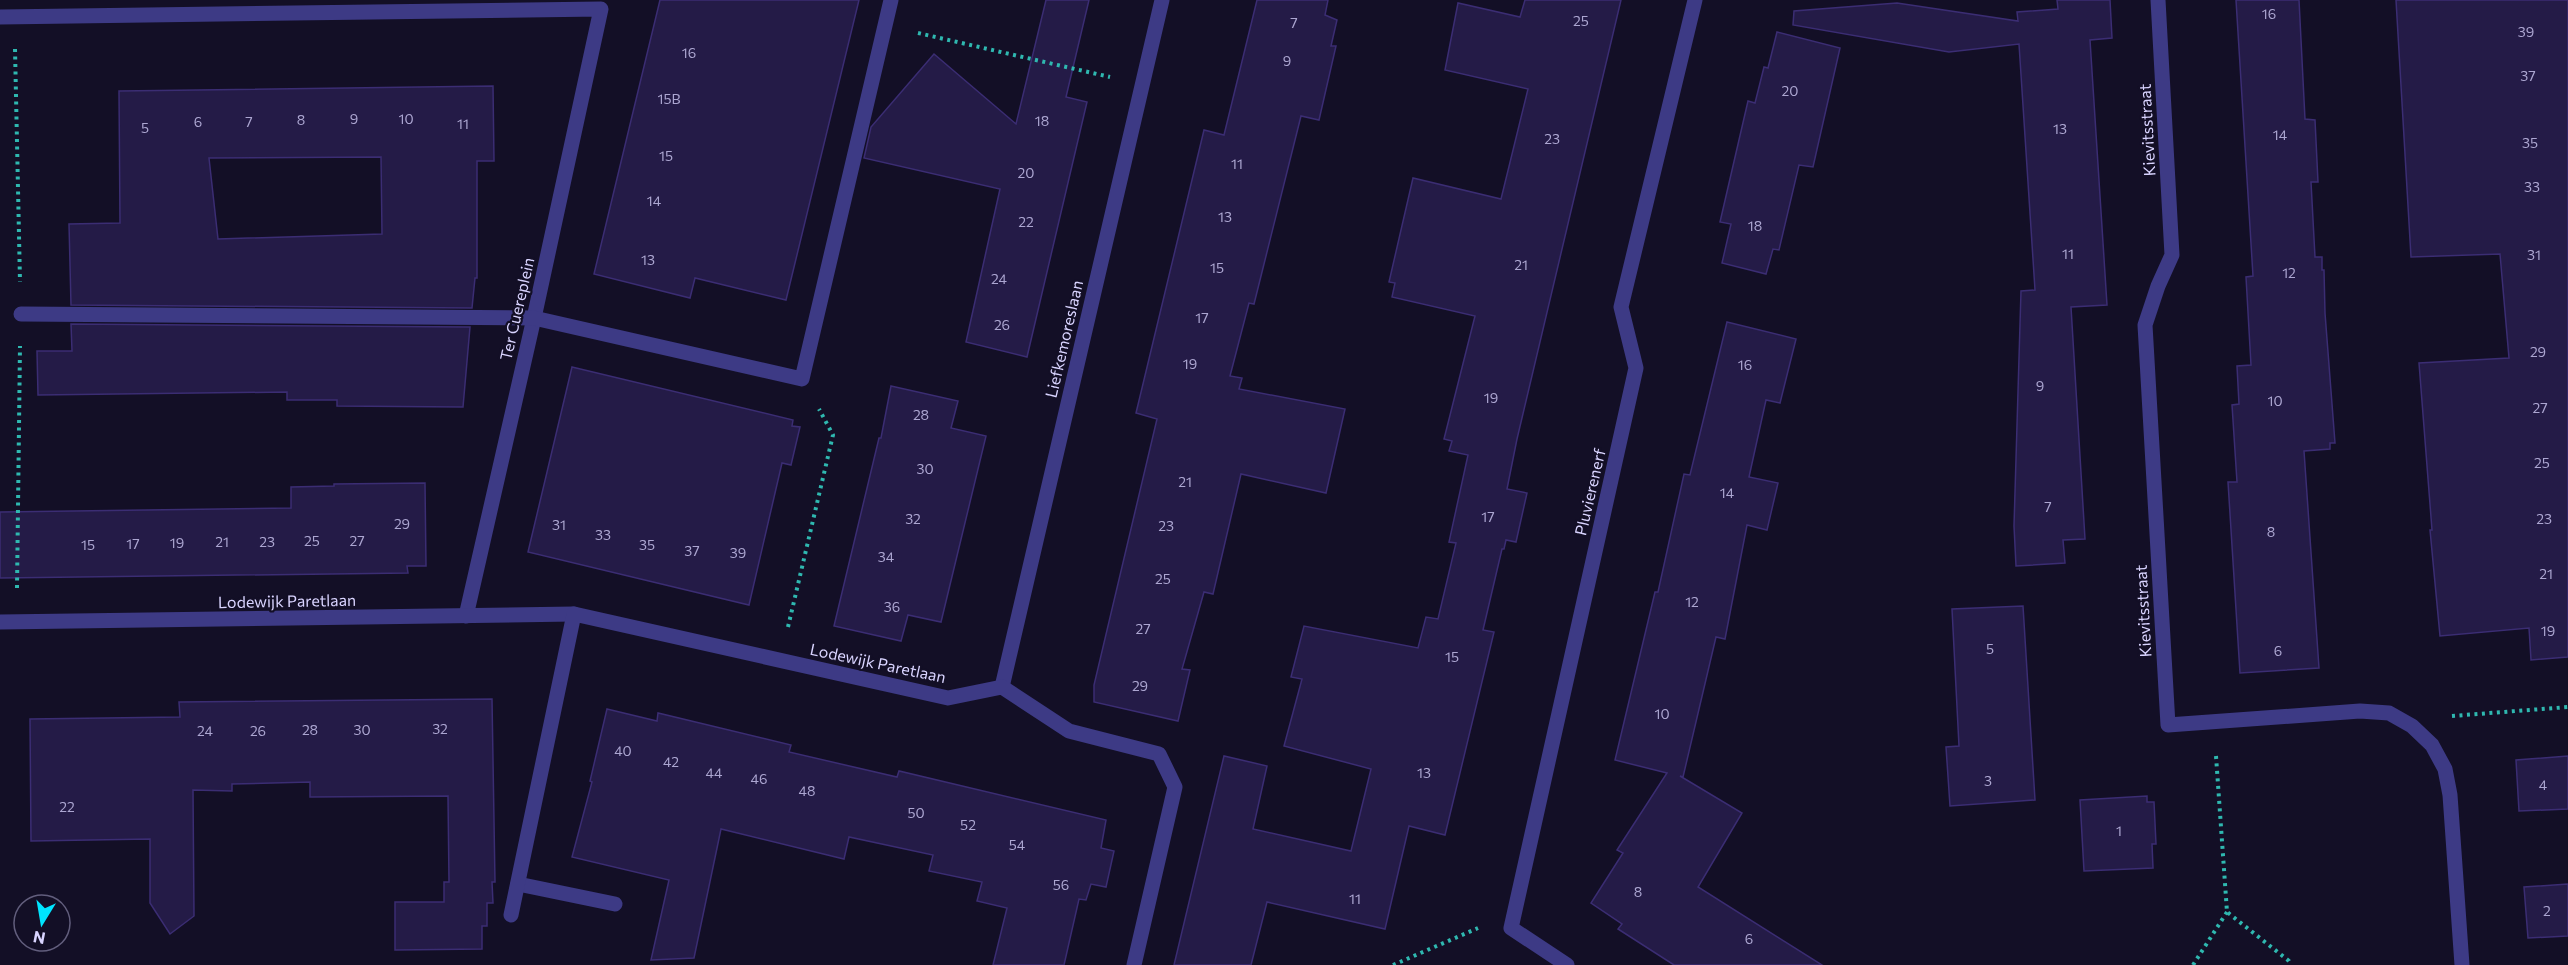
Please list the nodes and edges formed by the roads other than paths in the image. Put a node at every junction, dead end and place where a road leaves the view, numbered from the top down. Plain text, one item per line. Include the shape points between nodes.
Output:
1 (891, 0) edge
2 (1162, 0) edge
3 (1695, 0) edge
4 (2158, 0) edge
5 (602, 5) edge
6 (0, 17) edge
7 (21, 314) dead end
8 (534, 318) junction
9 (574, 614) junction
10 (466, 616) junction
11 (0, 622) edge
12 (1002, 687) junction
13 (518, 884) junction
14 (615, 904) dead end
15 (511, 915) dead end
16 (1134, 965) edge
17 (1567, 965) edge
18 (2462, 965) edge

1 - 8 street via 802,379
2 - 12 street, Liefkemoreslaan
3 - 17 street, Pluvierenerf via 1621,307 1636,368 1510,928
4 - 18 street, Kievitsstraat via 2172,255 2145,325 2168,725 2360,711 2389,713 2412,726 2432,745 2445,769
5 - 6 street, Ter Cuereplein
5 - 8 street, Ter Cuereplein
7 - 8 street
8 - 10 street, Ter Cuereplein
9 - 10 street, Lodewijk Paretlaan
9 - 12 street, Lodewijk Paretlaan via 948,698
9 - 13 street
10 - 11 street, Lodewijk Paretlaan
12 - 16 street via 1069,731 1159,754 1175,787
13 - 14 street
13 - 15 street

